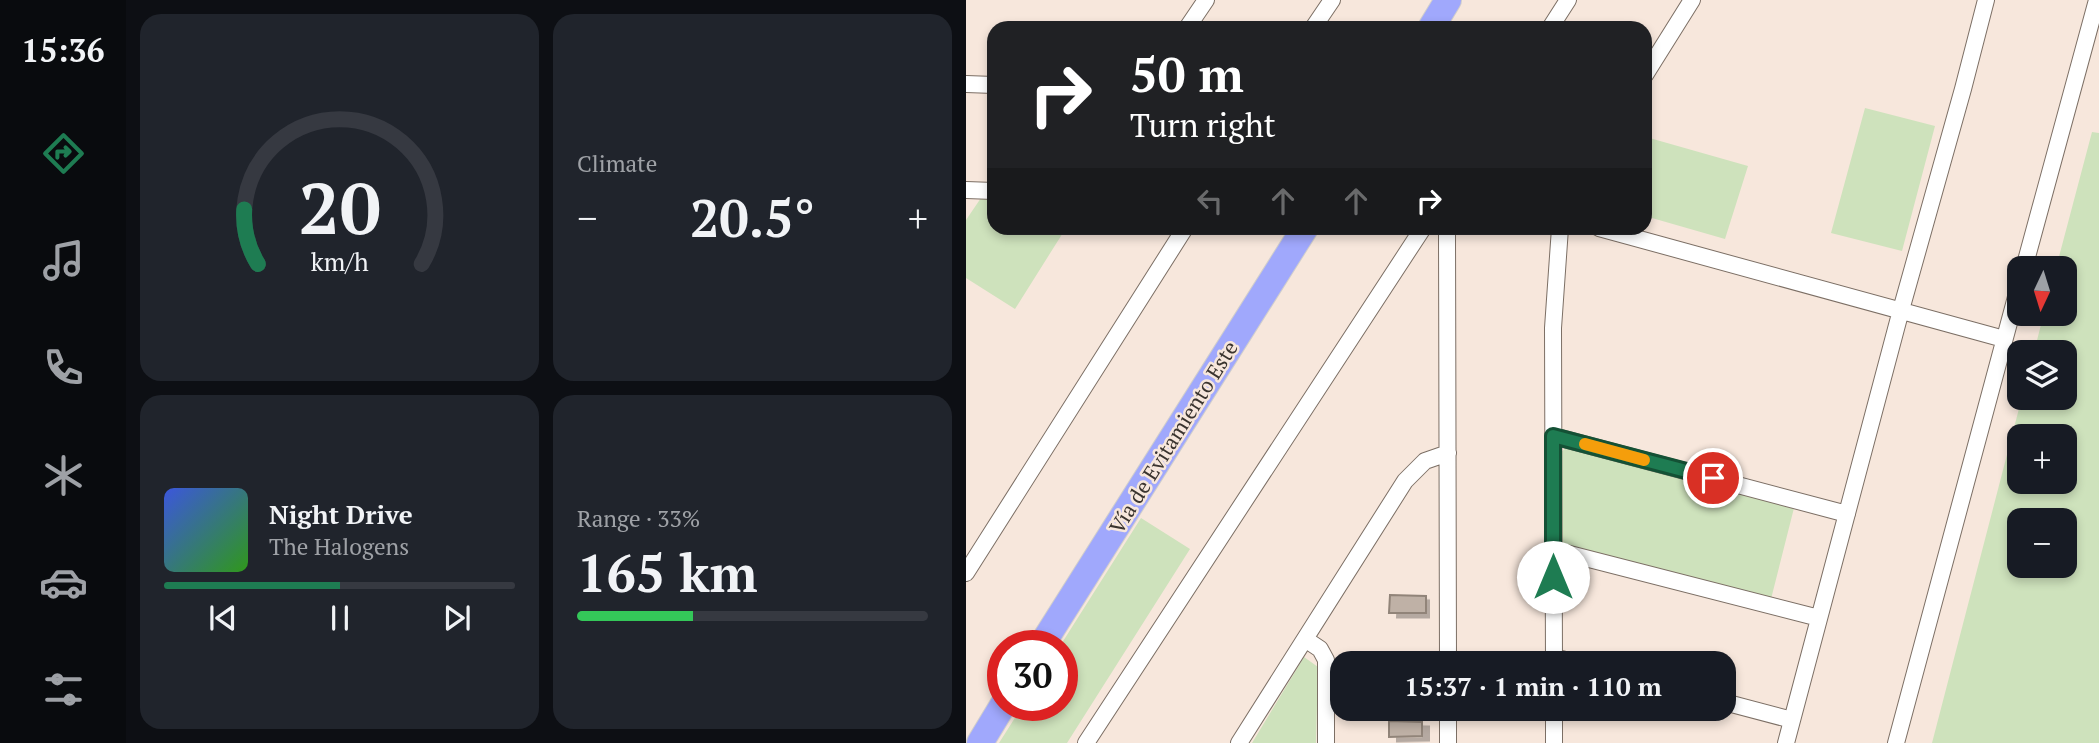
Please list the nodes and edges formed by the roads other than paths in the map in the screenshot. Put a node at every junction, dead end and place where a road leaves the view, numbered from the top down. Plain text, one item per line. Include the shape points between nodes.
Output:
1 (1206, 0) edge
2 (1332, 0) edge
3 (1448, 0) edge
4 (1568, 0) edge
5 (1692, 0) edge
6 (1986, 0) edge
7 (2097, 0) edge
8 (1192, 21) edge
9 (1318, 21) edge
10 (1435, 21) edge
11 (1554, 21) edge
12 (1652, 64) edge
13 (966, 84) edge
14 (987, 85) edge
15 (966, 190) edge
16 (987, 191) edge
17 (1181, 235) edge
18 (1301, 235) edge
19 (1418, 235) edge
20 (1447, 235) edge
21 (1560, 235) edge
22 (1626, 235) edge
23 (2027, 256) edge
24 (1901, 310) junction
25 (2008, 326) edge
26 (2004, 339) junction
27 (1553, 436) junction
28 (1448, 453) junction
29 (1847, 514) junction
30 (1553, 550) junction
31 (966, 573) edge
32 (1819, 618) junction
33 (1051, 630) edge
34 (1305, 639) junction
35 (1448, 651) edge
36 (1554, 651) edge
37 (1736, 705) edge
38 (1792, 720) junction
39 (993, 721) edge
40 (1448, 721) edge
41 (1554, 721) edge
42 (979, 743) edge
43 (1086, 743) edge
44 (1239, 743) edge
45 (1326, 743) edge
46 (1448, 743) edge
47 (1554, 743) edge
48 (1786, 743) edge
49 (1896, 743) edge

1 - 8 street
2 - 9 street
3 - 10 highway
4 - 11 street
5 - 12 street
6 - 24 street
7 - 23 street
13 - 14 street
15 - 16 street
17 - 31 street
18 - 33 highway, Vía de Evitamiento Este
19 - 43 street
20 - 28 street
21 - 27 street
22 - 24 street
24 - 26 street
24 - 29 street
25 - 26 street
26 - 49 street
27 - 29 street
27 - 30 street
28 - 34 street via 1425,461 1405,481
28 - 35 street
29 - 32 street
30 - 32 street
30 - 36 street
32 - 38 street
34 - 44 street
34 - 45 street via 1320,649 1326,660
37 - 38 street
38 - 48 street
39 - 42 highway
40 - 46 street
41 - 47 street

